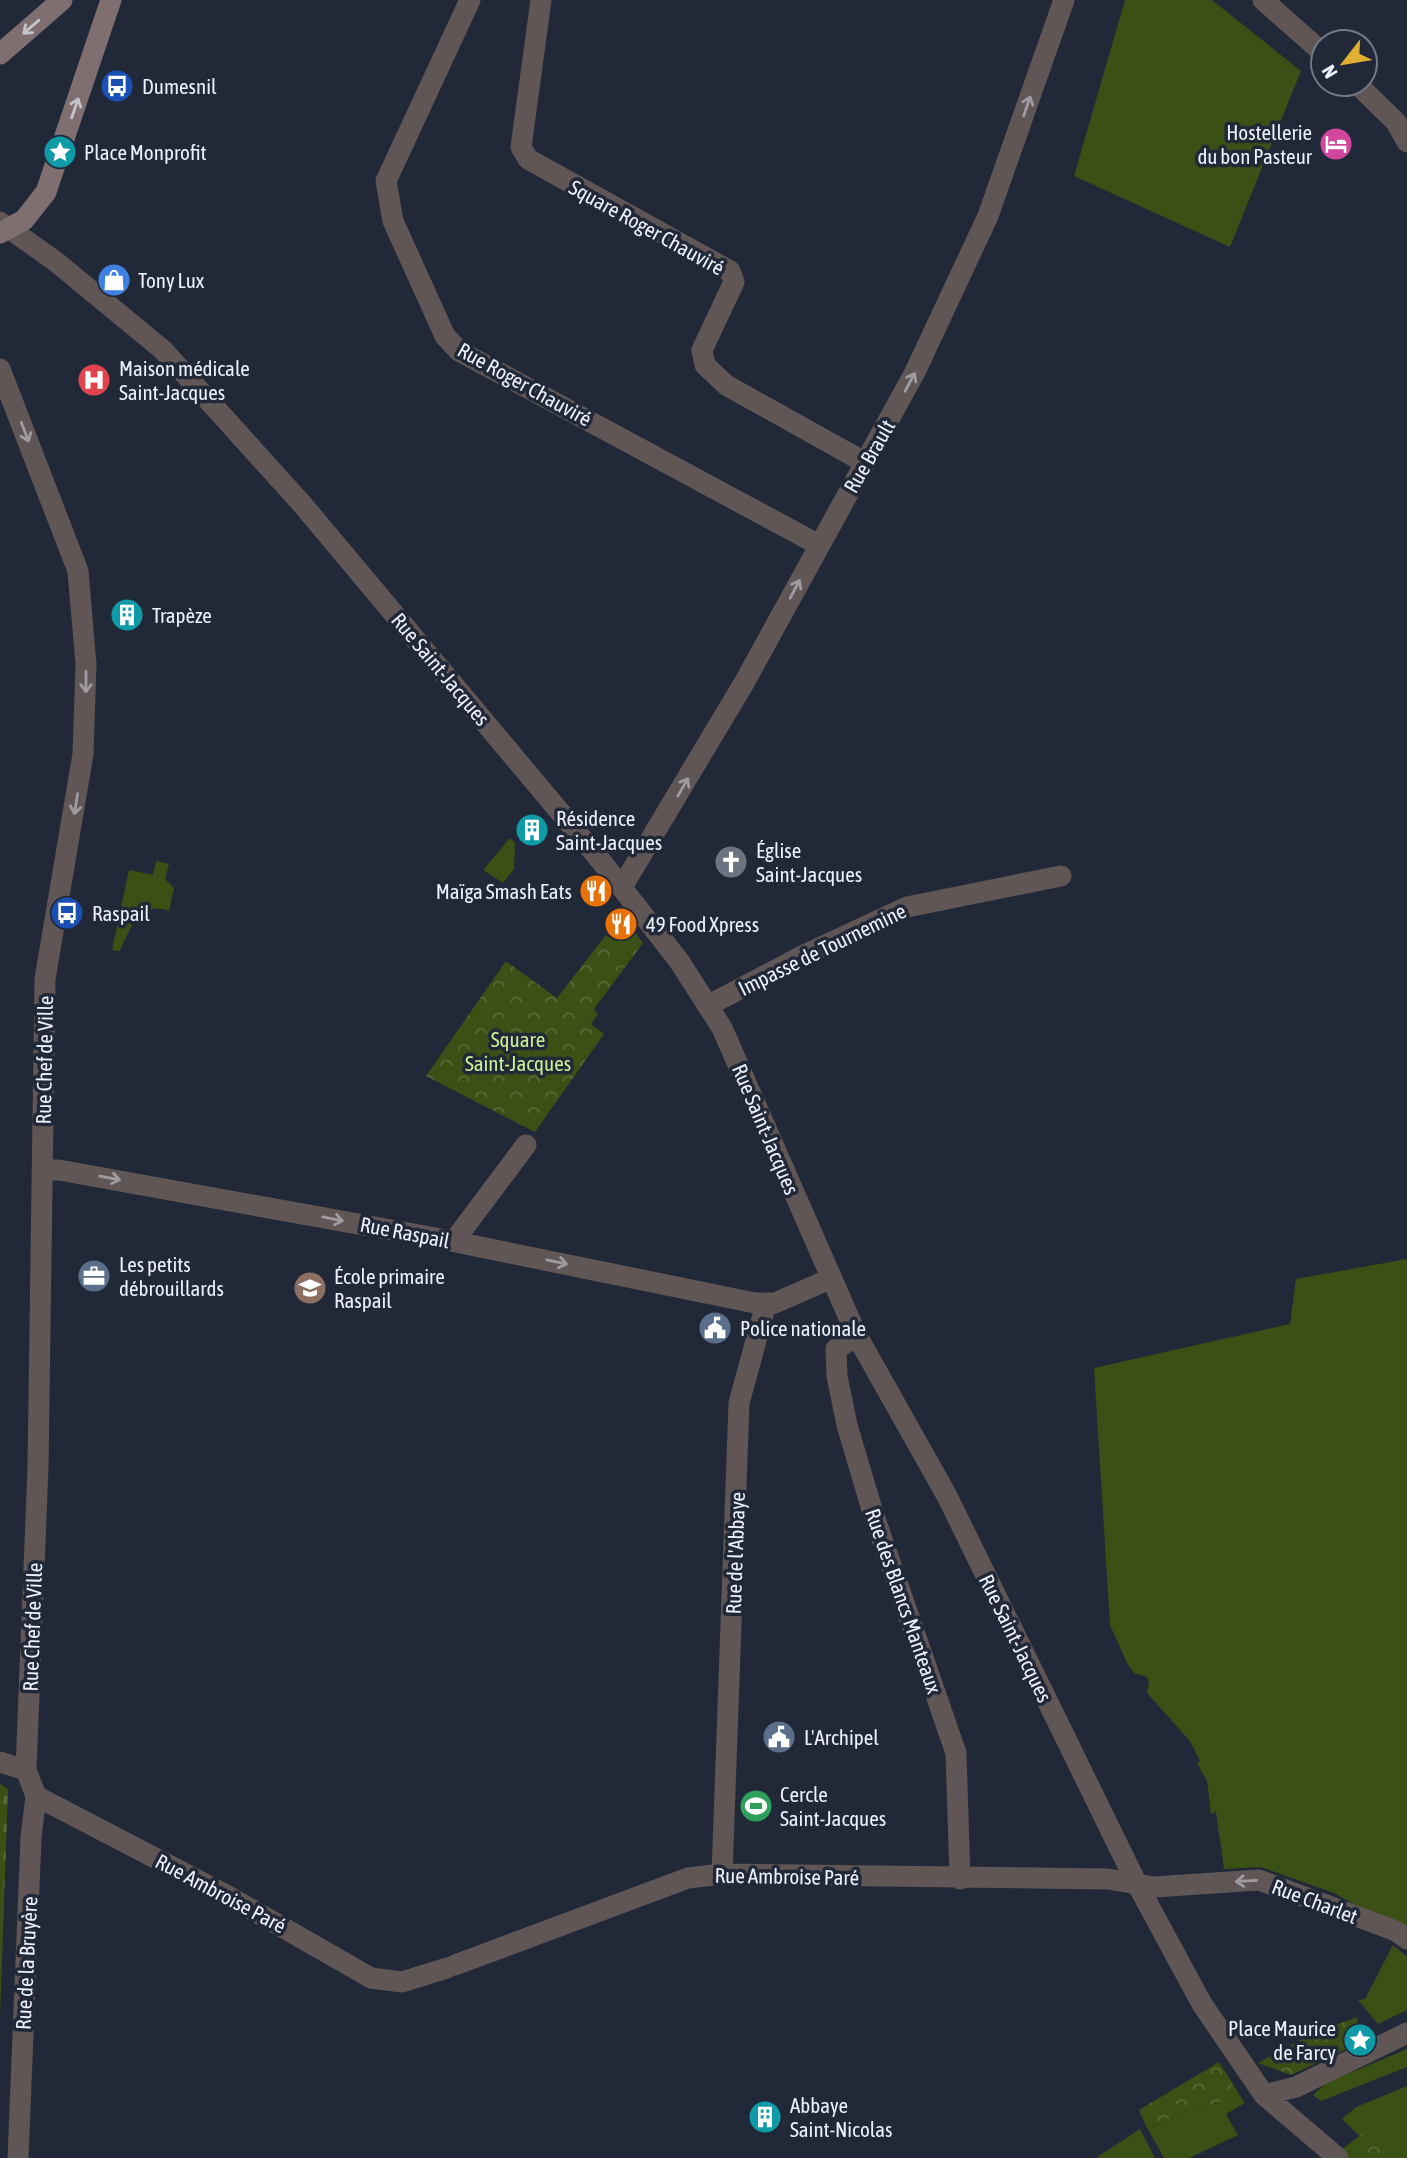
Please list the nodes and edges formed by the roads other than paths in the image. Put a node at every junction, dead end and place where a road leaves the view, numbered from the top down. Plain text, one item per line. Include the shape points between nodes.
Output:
1 (62, 0) edge
2 (111, 0) edge
3 (470, 0) edge
4 (541, 0) edge
5 (1064, 0) edge
6 (1263, 0) edge
7 (1309, 41) edge
8 (0, 54) edge
9 (1371, 98) edge
10 (1407, 142) edge
11 (3, 228) edge
12 (0, 369) edge
13 (864, 462) junction
14 (818, 545) junction
15 (1061, 876) dead end
16 (622, 887) junction
17 (709, 1005) junction
18 (526, 1145) dead end
19 (42, 1170) junction
20 (454, 1241) junction
21 (830, 1279) junction
22 (766, 1304) junction
23 (857, 1336) junction
24 (0, 1762) edge
25 (26, 1770) junction
26 (36, 1796) junction
27 (722, 1874) junction
28 (960, 1879) junction
29 (1136, 1882) junction
30 (1407, 1939) edge
31 (1407, 2033) edge
32 (1264, 2095) junction
33 (18, 2158) edge
34 (1338, 2158) edge

1 -> 8 main road
11 -> 2 main road via 24,220 46,192
3 - 14 street, Rue Roger Chauviré via 386,181 393,221 444,336 459,351
4 - 13 street, Square Roger Chauviré via 521,147 528,159 730,271 734,282 702,350 705,365 726,385
13 -> 5 street, Rue Brault via 915,372 988,216
6 - 7 street
9 - 10 street via 1396,122
11 - 16 street, Rue Saint-Jacques via 55,261 163,350 302,504
12 -> 19 street, Rue Chef de Ville via 78,571 86,664 78,786 46,979
13 - 14 street, Rue Brault
16 -> 14 street, Rue Brault via 744,683
15 - 17 street, Impasse de Tournemine via 907,907
16 - 17 street, Rue Saint-Jacques
17 - 21 street, Rue Saint-Jacques
18 - 20 street
19 -> 20 street, Rue Raspail via 204,1194
19 - 25 street, Rue Chef de Ville
20 -> 22 street, Rue Raspail
21 - 22 street
21 - 23 street, Rue Saint-Jacques
22 - 27 street, Rue de l'Abbaye via 739,1404
23 - 28 street, Rue des Blancs Manteaux via 836,1349 837,1376 873,1513 956,1753
23 - 29 street, Rue Saint-Jacques via 947,1496
24 - 25 street
25 - 26 street, Rue de la Bruyère
26 - 27 street, Rue Ambroise Paré via 240,1902 370,1978 402,1982 688,1878
26 - 33 street, Rue de la Bruyère
27 - 28 street, Rue Ambroise Paré
28 - 29 street, Rue Ambroise Paré
30 -> 29 street, Rue Charlet via 1259,1880 1154,1887
29 - 32 street, Rue Saint-Jacques via 1202,2004
31 - 32 street via 1296,2087
32 - 34 street, Rue Saint-Jacques

